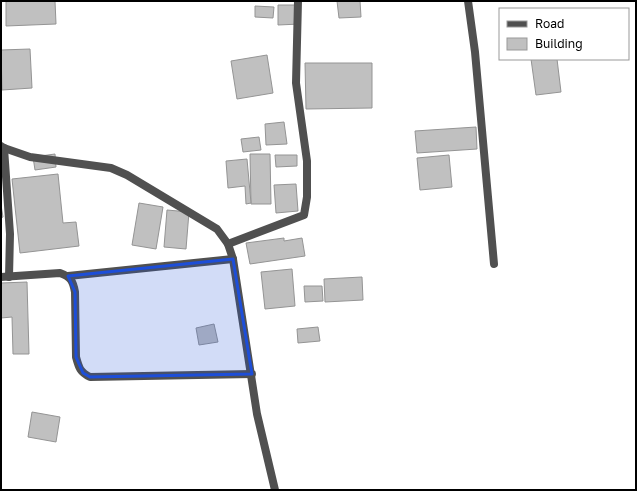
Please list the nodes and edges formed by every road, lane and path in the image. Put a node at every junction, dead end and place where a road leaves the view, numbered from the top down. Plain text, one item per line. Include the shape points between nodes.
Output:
1 (298, 1) edge
2 (468, 1) edge
3 (2, 147) edge
4 (228, 244) junction
5 (233, 259) junction
6 (494, 264) dead end
7 (68, 276) junction
8 (5, 277) edge
9 (252, 374) junction
10 (275, 490) edge

1 - 4 street via 296,83 307,161 304,215
2 - 6 street
3 - 4 street via 30,157 111,168 128,175 217,229
3 - 8 street via 10,234
4 - 5 street
5 - 7 street
5 - 9 street
7 - 8 street via 60,273
7 - 9 street via 75,292 76,357 78,366 90,377
9 - 10 street via 257,414

